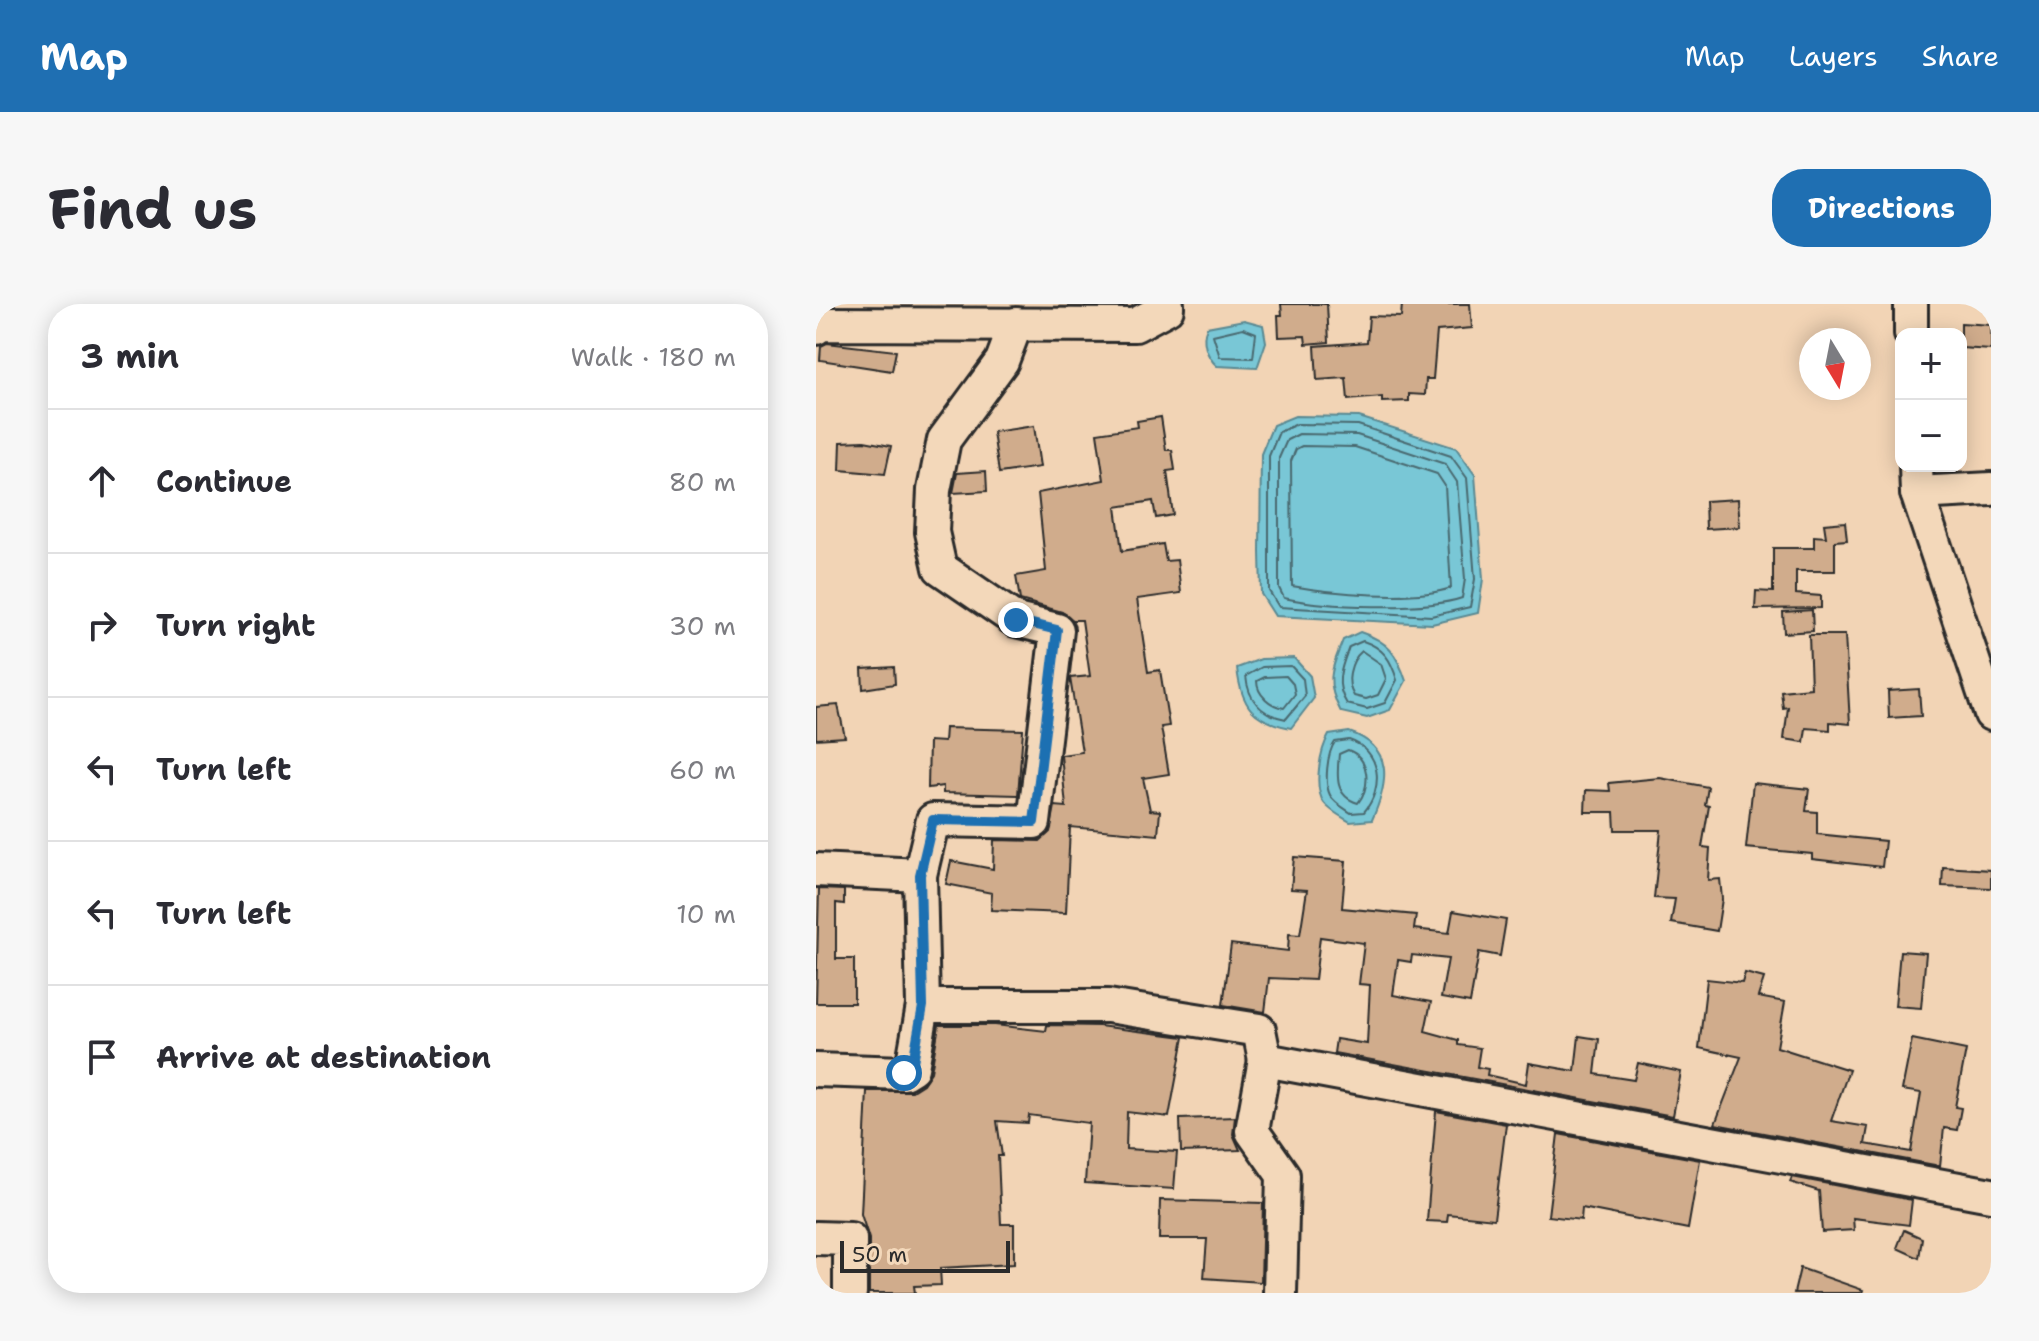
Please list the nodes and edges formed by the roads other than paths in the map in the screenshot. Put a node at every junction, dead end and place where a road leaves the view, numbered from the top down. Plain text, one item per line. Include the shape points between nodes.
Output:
1 (1167, 304) edge
2 (1911, 304) edge
3 (1016, 324) junction
4 (816, 328) edge
5 (1911, 328) edge
6 (1917, 479) edge
7 (1991, 489) edge
8 (1991, 714) edge
9 (816, 870) edge
10 (920, 875) junction
11 (923, 1006) junction
12 (1265, 1060) junction
13 (816, 1070) edge
14 (1991, 1195) edge
15 (816, 1238) edge
16 (850, 1293) edge
17 (1280, 1293) edge

1 - 3 street via 1135,325
2 - 5 street
3 - 4 street
3 - 10 street via 1002,361 944,440 932,532 940,568 1016,620 1057,630 1034,822 933,820
6 - 7 street
6 - 8 street
9 - 10 street
10 - 11 street
11 - 12 street via 1108,1006 1259,1030
11 - 13 street via 910,1071
12 - 14 street
12 - 17 street via 1252,1131 1283,1175
15 - 16 street via 850,1239

